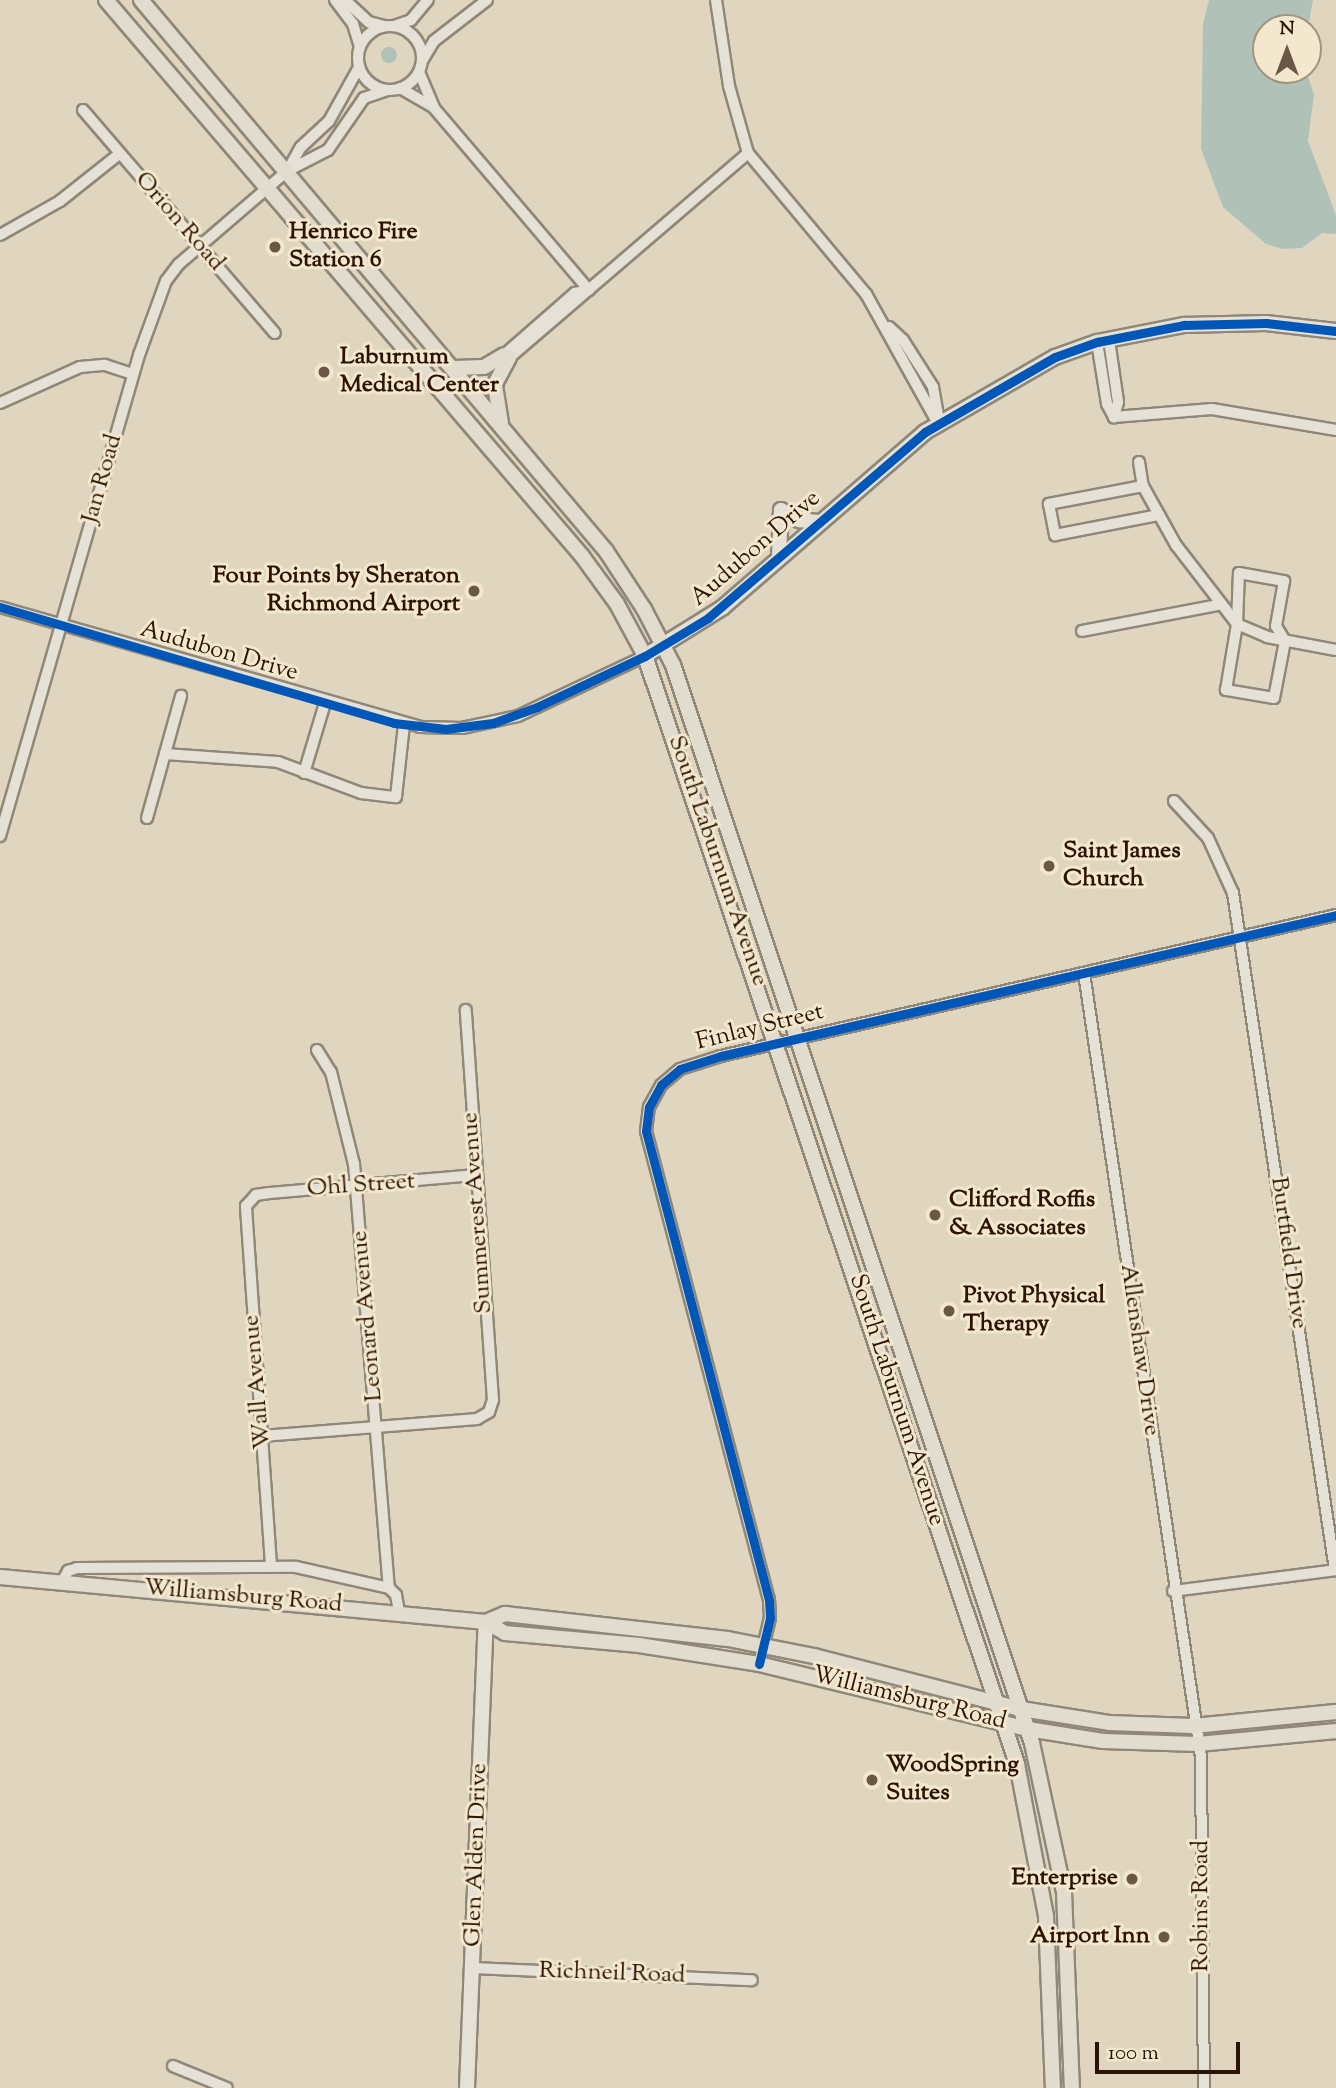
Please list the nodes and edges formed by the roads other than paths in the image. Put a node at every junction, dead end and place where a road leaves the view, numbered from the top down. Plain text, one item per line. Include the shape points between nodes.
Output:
1 (106, 0) edge
2 (141, 0) edge
3 (335, 0) edge
4 (345, 0) edge
5 (428, 0) edge
6 (487, 0) edge
7 (716, 0) edge
8 (388, 26) junction
9 (360, 47) junction
10 (359, 67) junction
11 (421, 67) junction
12 (400, 88) junction
13 (387, 90) junction
14 (434, 108) junction
15 (83, 110) dead end
16 (748, 153) junction
17 (120, 154) junction
18 (287, 171) junction
19 (267, 189) junction
20 (0, 235) edge
21 (200, 246) junction
22 (589, 290) junction
23 (1336, 331) edge
24 (275, 333) dead end
25 (1103, 341) junction
26 (507, 356) junction
27 (454, 368) junction
28 (133, 374) junction
29 (0, 403) edge
30 (501, 424) junction
31 (939, 425) junction
32 (1336, 430) edge
33 (1139, 462) dead end
34 (1143, 486) junction
35 (1159, 515) junction
36 (818, 522) junction
37 (779, 556) junction
38 (1219, 605) junction
39 (0, 607) edge
40 (1237, 624) junction
41 (61, 625) junction
42 (1082, 631) dead end
43 (1285, 641) junction
44 (663, 644) junction
45 (1336, 650) edge
46 (645, 656) junction
47 (181, 696) dead end
48 (325, 703) junction
49 (404, 725) junction
50 (165, 754) junction
51 (303, 773) junction
52 (1174, 801) dead end
53 (147, 818) dead end
54 (0, 836) edge
55 (1336, 915) edge
56 (1242, 937) junction
57 (1084, 973) junction
58 (466, 1010) dead end
59 (800, 1037) junction
60 (778, 1043) junction
61 (317, 1050) dead end
62 (474, 1175) junction
63 (356, 1186) junction
64 (249, 1201) joint
65 (377, 1427) junction
66 (262, 1436) junction
67 (271, 1566) junction
68 (1336, 1570) edge
69 (0, 1577) edge
70 (62, 1582) junction
71 (389, 1588) junction
72 (1173, 1591) junction
73 (399, 1612) junction
74 (486, 1622) junction
75 (764, 1646) junction
76 (759, 1664) junction
77 (997, 1703) junction
78 (1021, 1709) junction
79 (1336, 1712) edge
80 (1004, 1723) junction
81 (1194, 1726) junction
82 (1028, 1729) junction
83 (1336, 1731) edge
84 (1198, 1744) junction
85 (472, 1968) junction
86 (752, 1980) dead end
87 (173, 2066) dead end
88 (227, 2088) edge
89 (467, 2088) edge
90 (1053, 2088) edge
91 (1072, 2088) edge
92 (1205, 2088) edge

1 - 19 main road, South Laburnum Avenue
2 - 18 main road, South Laburnum Avenue
3 - 9 street via 353,24
4 - 8 street via 369,22
5 - 8 street via 411,20
6 - 11 street via 434,41
7 - 16 street via 729,86
8 - 9 street via 365,37
8 - 11 street via 411,34
9 - 10 street
10 - 13 street via 370,83
10 - 18 street via 328,121 301,147
11 - 12 street
11 - 14 street
12 - 13 street
12 - 14 street
13 - 18 street via 364,98 328,150
14 - 22 street
15 - 17 street, Orion Road
16 - 22 street
16 - 31 street via 866,294 880,320 903,340 933,387
17 - 20 street via 60,201
17 - 21 street, Orion Road
18 - 19 street, Jan Road
18 - 27 main road, South Laburnum Avenue
19 - 21 street, Jan Road
19 - 46 main road, South Laburnum Avenue via 582,556 617,604
21 - 24 street, Orion Road
21 - 28 street, Jan Road via 166,281
22 - 26 street
23 - 25 street, Audubon Drive via 1266,323 1211,323
25 - 31 street, Audubon Drive via 1027,370
25 - 32 street via 1107,404 1114,416 1212,409
26 - 27 main road via 492,365
26 - 30 main road via 495,384
27 - 30 main road, South Laburnum Avenue
28 - 29 street via 105,365 80,367
28 - 41 street, Jan Road
30 - 44 main road, South Laburnum Avenue via 617,565
31 - 36 street, Audubon Drive
33 - 34 street
34 - 35 street
34 - 35 street via 1049,504 1055,535
35 - 38 street
36 - 37 street, Audubon Drive
36 - 37 street via 806,522 781,510
37 - 44 street, Audubon Drive via 722,608
38 - 40 street
38 - 42 street
39 - 41 street, Audubon Drive
40 - 43 street
40 - 43 street via 1239,573 1284,581 1276,626
40 - 43 street via 1226,690 1274,698
41 - 48 street, Audubon Drive
41 - 54 street, Jan Road
43 - 45 street
44 - 46 street, Audubon Drive
44 - 59 main road, South Laburnum Avenue via 684,693
46 - 49 street, Audubon Drive via 493,723 446,729
46 - 60 main road, South Laburnum Avenue
47 - 50 street
48 - 49 street, Audubon Drive
48 - 51 street
49 - 51 street via 396,797 361,793
50 - 51 street via 278,762
50 - 53 street
52 - 56 street, Burtfield Drive via 1208,838 1227,870
55 - 56 street, Finlay Street
56 - 57 street, Finlay Street
56 - 68 street, Burtfield Drive
57 - 59 street, Finlay Street
57 - 72 street, Allenshaw Drive
58 - 62 street, Summerest Avenue
59 - 60 street, Finlay Street
59 - 78 main road, South Laburnum Avenue
60 - 75 street, Finlay Street via 680,1069 655,1094 646,1119 649,1145 769,1600
60 - 77 main road, South Laburnum Avenue
61 - 63 street, Leonard Avenue via 331,1072 349,1133
62 - 63 street, Ohl Street
62 - 65 street, Summerest Avenue via 493,1400 487,1414 477,1419
63 - 64 street, Ohl Street via 269,1193
63 - 65 street, Leonard Avenue
64 - 66 street, Wall Avenue via 243,1215
65 - 66 street
65 - 71 street, Leonard Avenue
66 - 67 street, Wall Avenue
67 - 70 street via 77,1568 68,1571
67 - 71 street
68 - 72 street
69 - 70 main road, Williamsburg Road
70 - 73 main road, Williamsburg Road
71 - 73 street, Leonard Avenue via 396,1595
72 - 81 street, Allenshaw Drive
73 - 74 main road, Williamsburg Road
74 - 75 main road, Williamsburg Road via 505,1614
74 - 76 main road, Williamsburg Road via 505,1633 648,1646
74 - 85 street, Glen Alden Drive
75 - 76 street, Finlay Street
75 - 77 main road, Williamsburg Road
76 - 80 main road, Williamsburg Road
77 - 78 main road, Williamsburg Road
77 - 80 main road, South Laburnum Avenue
78 - 81 main road, Williamsburg Road via 1109,1723
78 - 82 main road, South Laburnum Avenue
79 - 81 main road, Williamsburg Road
80 - 82 main road, Williamsburg Road
80 - 90 main road, South Laburnum Avenue via 1026,1799 1041,1879 1052,2005
81 - 84 street, Robins Road
82 - 84 main road, Williamsburg Road via 1121,1743
82 - 91 main road, South Laburnum Avenue via 1051,1814 1064,1892
83 - 84 main road, Williamsburg Road
84 - 92 street, Robins Road
85 - 86 street, Richneil Road
85 - 89 street, Glen Alden Drive
87 - 88 street

